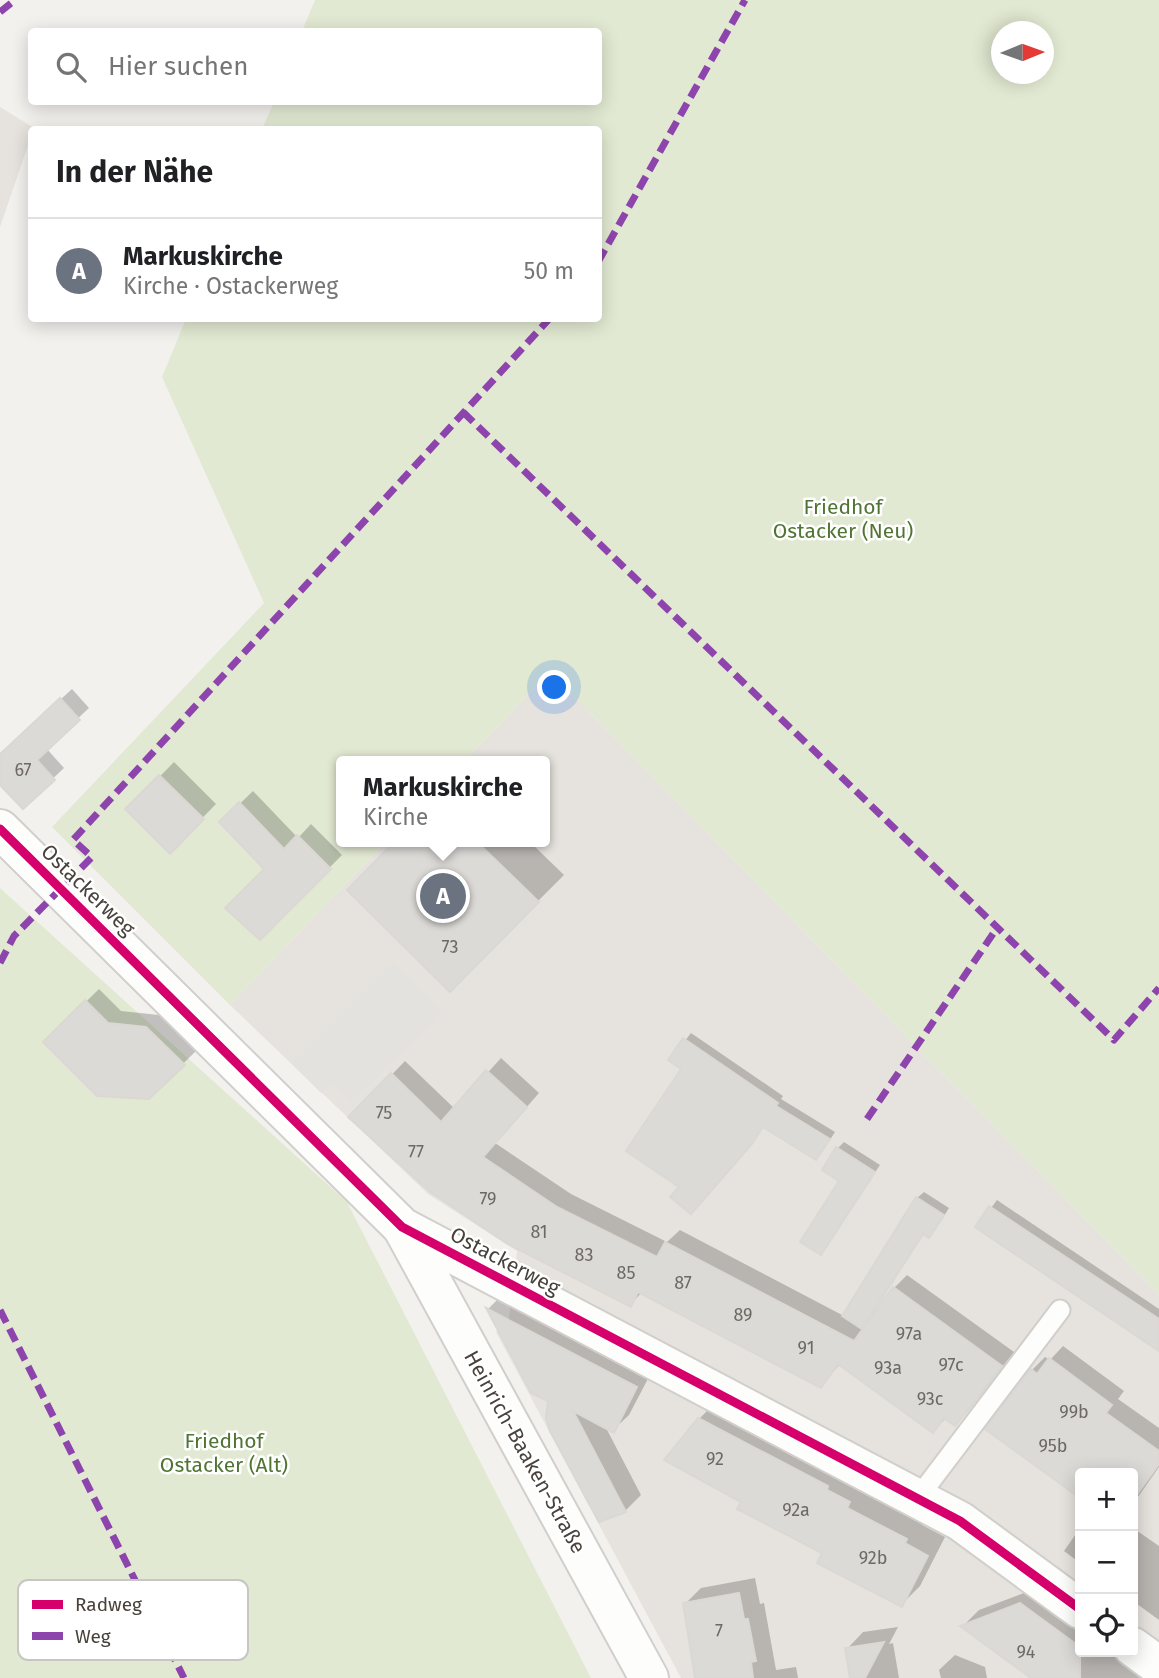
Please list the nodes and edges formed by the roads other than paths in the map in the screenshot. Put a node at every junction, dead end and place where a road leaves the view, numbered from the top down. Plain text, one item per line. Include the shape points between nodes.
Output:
1 (0, 829) edge
2 (402, 1227) junction
3 (1060, 1310) dead end
4 (917, 1499) junction
5 (1075, 1605) edge
6 (1138, 1651) edge
7 (1159, 1666) edge
8 (649, 1678) edge

1 - 2 street, Ostackerweg
2 - 4 street, Ostackerweg
2 - 8 street, Heinrich-Baaken-Straße
3 - 4 lane
4 - 5 street, Ostackerweg via 960,1521
6 - 7 street

